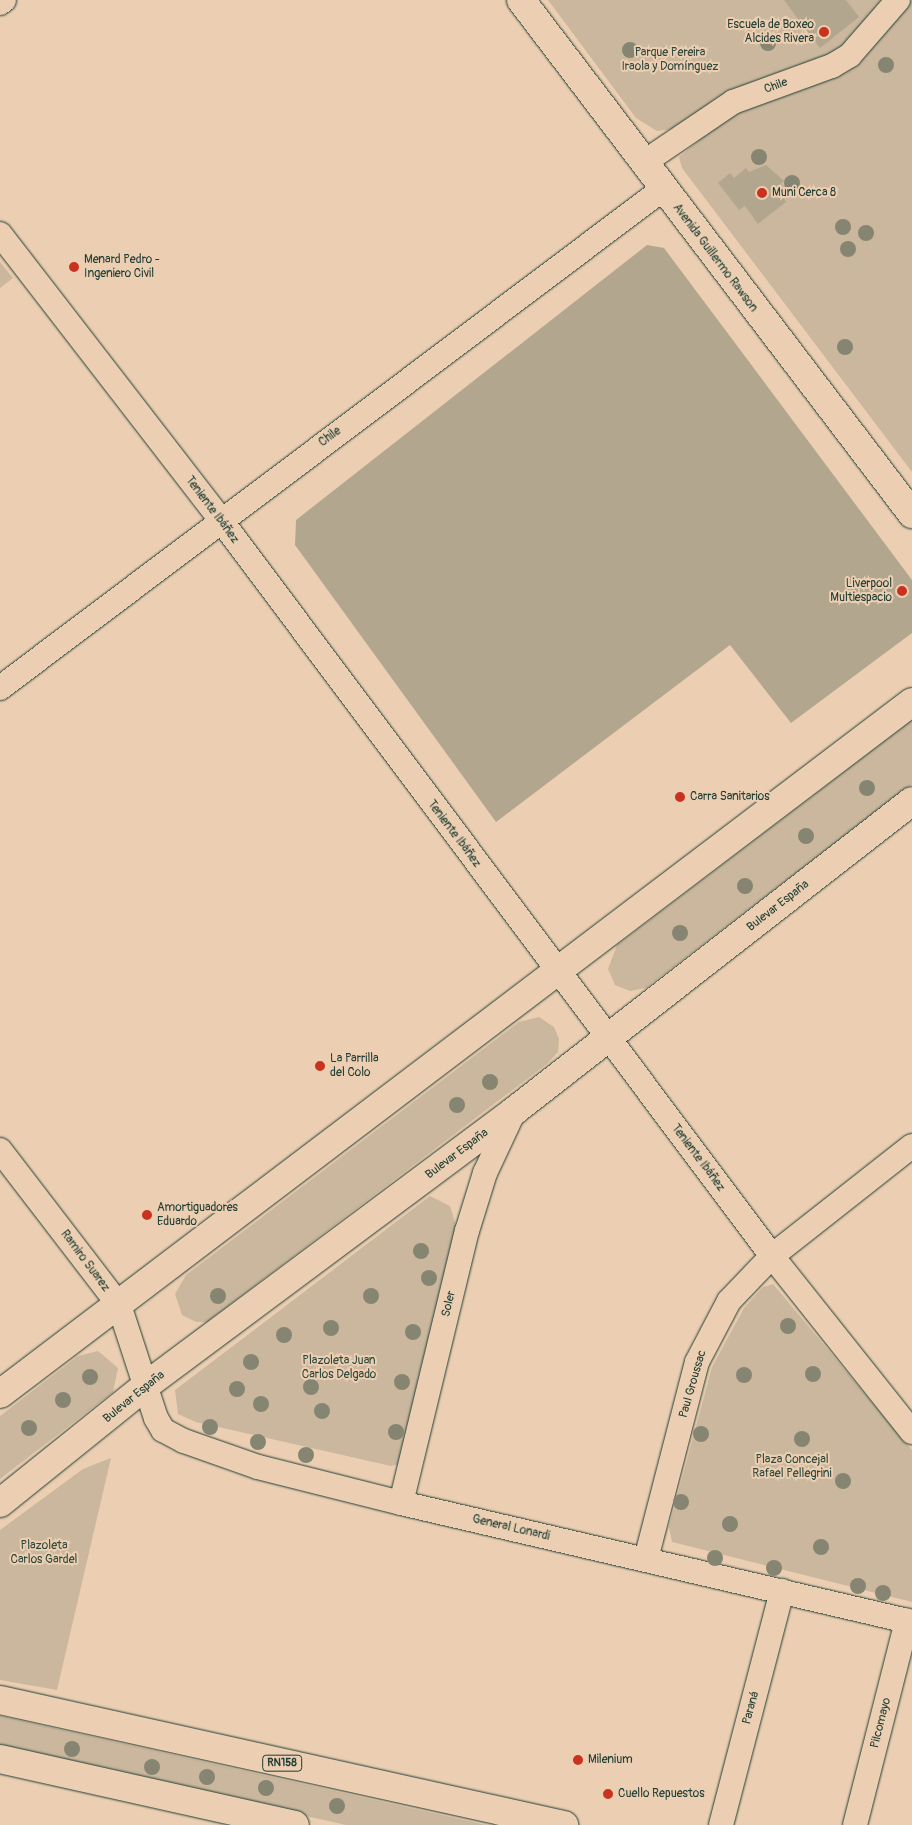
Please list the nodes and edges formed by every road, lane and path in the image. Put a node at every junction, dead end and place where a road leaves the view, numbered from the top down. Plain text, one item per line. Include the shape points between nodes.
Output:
1 (4, 0) edge
2 (521, 0) edge
3 (898, 0) edge
4 (0, 3) edge
5 (643, 163) junction
6 (663, 189) junction
7 (0, 234) edge
8 (912, 514) edge
9 (220, 519) junction
10 (0, 688) edge
11 (912, 702) edge
12 (912, 801) edge
13 (557, 972) junction
14 (608, 1038) junction
15 (514, 1112) junction
16 (912, 1146) edge
17 (0, 1150) edge
18 (772, 1256) junction
19 (118, 1305) junction
20 (148, 1384) junction
21 (0, 1394) edge
22 (912, 1432) edge
23 (0, 1503) edge
24 (401, 1503) junction
25 (646, 1559) junction
26 (782, 1591) junction
27 (910, 1621) edge
28 (0, 1700) edge
29 (0, 1759) edge
30 (294, 1825) edge
31 (564, 1825) edge
32 (721, 1825) edge
33 (854, 1825) edge

1 - 4 street
2 - 5 main road, Avenida Guillermo Rawson
3 - 5 street, Chile via 850,55 832,66 733,102
5 - 6 main road, Avenida Guillermo Rawson
6 - 8 main road, Avenida Guillermo Rawson
6 - 9 street, Chile
7 - 9 street, Teniente Ibáñez
9 - 10 street, Chile
9 - 13 street, Teniente Ibáñez
11 - 13 main road
12 - 14 main road, Bulevar España
13 - 14 street, Teniente Ibáñez
13 - 19 main road
14 - 15 main road, Bulevar España
14 - 18 street, Teniente Ibáñez
15 - 20 main road, Bulevar España
15 - 24 street, Soler via 486,1173 467,1231
16 - 18 street, Paul Groussac
17 - 19 street, Ramiro Suarez
18 - 22 street, Teniente Ibáñez
18 - 25 street, Paul Groussac via 729,1301 701,1353
19 - 20 street, Ramiro Suarez
19 - 21 main road
20 - 23 main road, Bulevar España
20 - 24 street, General Lonardi via 163,1430 184,1441 258,1467
24 - 25 street, General Lonardi
25 - 26 street, General Lonardi
26 - 27 street, General Lonardi
26 - 32 street, Paraná
27 - 33 street, Pilcomayo
28 - 31 main road, RN158
29 - 30 main road

